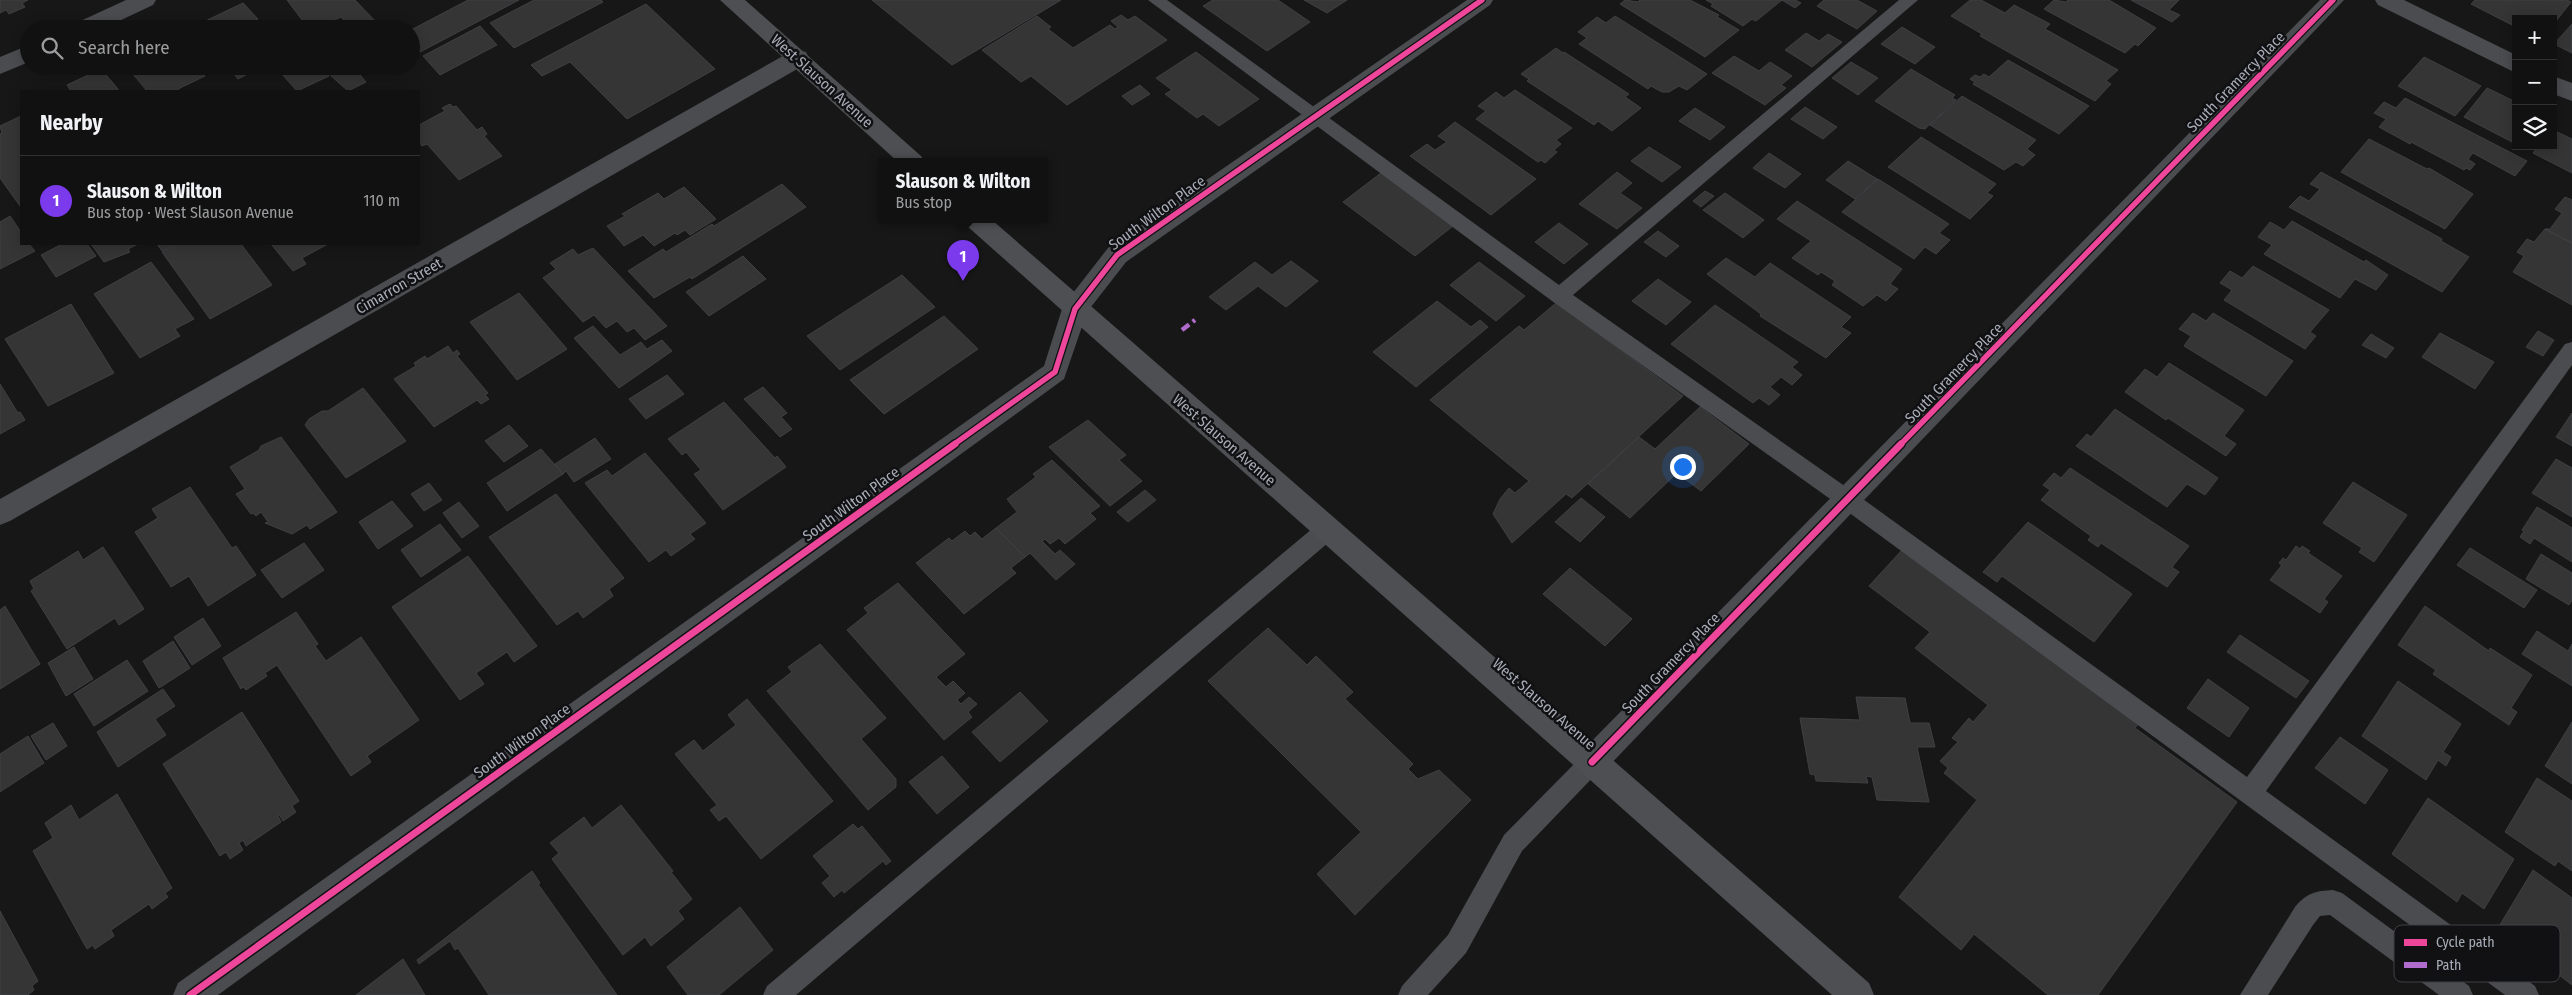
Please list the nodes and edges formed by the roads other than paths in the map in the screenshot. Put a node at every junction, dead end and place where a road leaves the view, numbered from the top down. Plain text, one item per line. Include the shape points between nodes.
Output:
1 (145, 0) edge
2 (731, 0) edge
3 (1156, 0) edge
4 (1482, 0) edge
5 (1910, 0) edge
6 (2333, 0) edge
7 (2386, 0) edge
8 (102, 20) edge
9 (20, 57) edge
10 (798, 58) junction
11 (2512, 63) edge
12 (0, 66) edge
13 (2557, 86) edge
14 (2572, 93) edge
15 (1315, 117) junction
16 (909, 158) edge
17 (979, 223) edge
18 (1559, 296) junction
19 (1076, 309) junction
20 (2572, 350) edge
21 (1848, 500) junction
22 (0, 513) edge
23 (1327, 530) junction
24 (1592, 762) junction
25 (2250, 793) junction
26 (2430, 925) edge
27 (2394, 947) edge
28 (2442, 982) edge
29 (2508, 982) edge
30 (190, 995) edge
31 (776, 995) edge
32 (1411, 995) edge
33 (1857, 995) edge
34 (2253, 995) edge
35 (2460, 995) edge
36 (2526, 995) edge

1 - 8 street
2 - 10 main road, West Slauson Avenue
3 - 15 lane
4 - 15 street, South Wilton Place
5 - 18 lane
6 - 21 street, South Gramercy Place
7 - 11 street
9 - 12 street
10 - 16 main road, West Slauson Avenue
10 - 22 street, Cimarron Street
13 - 14 street
15 - 18 lane
15 - 19 street, South Wilton Place via 1117,255
17 - 19 main road, West Slauson Avenue
18 - 21 lane
19 - 23 main road, West Slauson Avenue
19 - 30 street, South Wilton Place via 1055,372
20 - 25 lane
21 - 24 street, South Gramercy Place
21 - 25 lane
23 - 24 main road, West Slauson Avenue
23 - 31 lane
24 - 32 lane via 1513,843 1457,944
24 - 33 main road, West Slauson Avenue
25 - 26 lane
27 - 34 lane via 2333,902 2314,904
28 - 35 lane
29 - 36 lane

